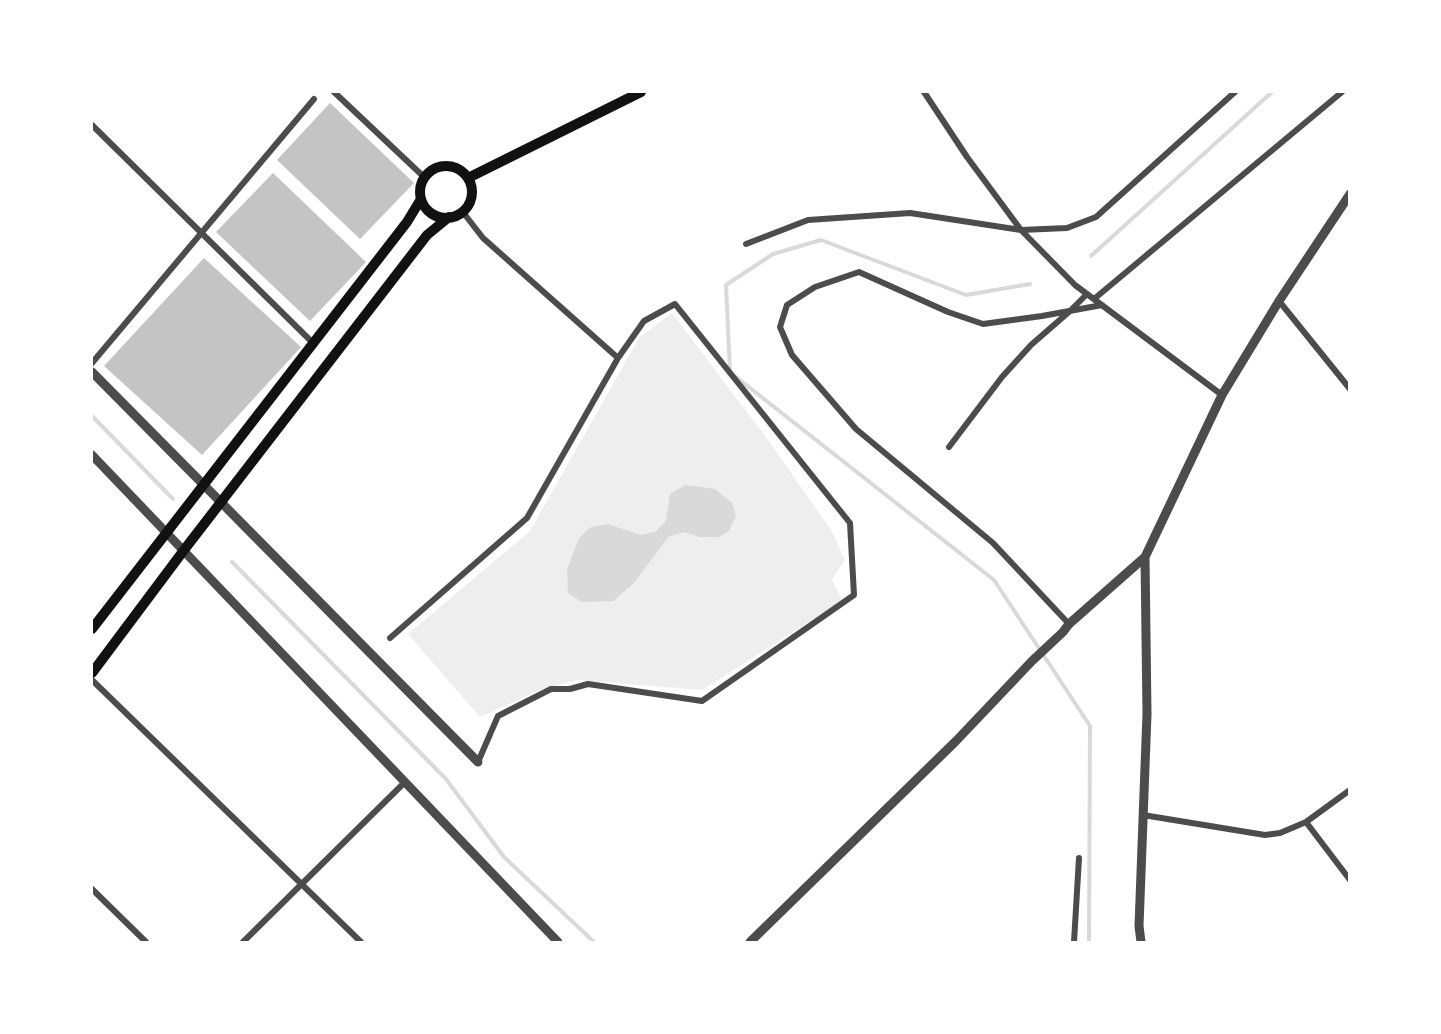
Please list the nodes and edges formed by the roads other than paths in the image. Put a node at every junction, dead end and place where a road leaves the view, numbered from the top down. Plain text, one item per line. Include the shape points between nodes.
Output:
1 (334, 92) edge
2 (640, 92) edge
3 (924, 92) edge
4 (1235, 92) edge
5 (1342, 92) edge
6 (314, 99) dead end
7 (92, 125) edge
8 (424, 177) junction
9 (468, 178) junction
10 (1350, 194) edge
11 (421, 199) junction
12 (462, 211) junction
13 (449, 217) junction
14 (1021, 230) junction
15 (201, 232) junction
16 (746, 244) dead end
17 (1087, 294) junction
18 (1094, 299) junction
19 (1280, 301) junction
20 (1102, 305) junction
21 (1070, 311) junction
22 (313, 343) junction
23 (618, 358) junction
24 (92, 363) edge
25 (92, 372) edge
26 (1350, 389) edge
27 (1222, 395) junction
28 (949, 447) dead end
29 (92, 455) edge
30 (166, 532) junction
31 (184, 550) junction
32 (1145, 557) junction
33 (1069, 624) junction
34 (92, 629) edge
35 (390, 638) dead end
36 (92, 673) edge
37 (92, 680) edge
38 (478, 762) joint
39 (405, 782) junction
40 (1350, 790) edge
41 (1143, 815) junction
42 (1305, 822) junction
43 (1079, 858) dead end
44 (1350, 880) edge
45 (302, 884) junction
46 (92, 889) edge
47 (146, 942) edge
48 (243, 942) edge
49 (361, 942) edge
50 (558, 942) edge
51 (750, 942) edge
52 (1074, 942) edge
53 (1141, 942) edge

1 - 8 street
2 - 9 main road
3 - 14 street
4 - 14 street via 1096,217 1067,228
5 - 18 street
6 - 15 street
7 - 15 street
8 - 9 main road via 435,168 450,166
8 - 11 main road
9 - 12 main road via 472,192
10 - 19 street
11 - 13 main road via 429,211
11 - 22 main road
12 - 13 main road
12 - 23 street via 483,238
13 - 31 main road via 427,235
14 - 16 street via 910,213 807,220
14 - 17 street
15 - 22 street
15 - 24 street
17 - 18 street
17 - 21 street
18 - 20 street
19 - 26 street
19 - 27 street
20 - 21 street
20 - 27 street
21 - 28 street via 1002,377
21 - 33 street via 983,324 859,272 815,287 787,305 780,327 792,355 856,429 993,543
22 - 30 main road
23 - 35 street via 527,518
23 - 38 street via 644,321 675,304 850,523 854,595 702,701 588,684 551,689 498,716
25 - 38 street
27 - 32 street
29 - 30 street
30 - 31 street
30 - 34 main road
31 - 36 main road
31 - 39 street
32 - 33 street
32 - 41 street via 1147,714
33 - 51 street via 956,741
37 - 45 street
39 - 45 street
39 - 50 street
40 - 42 street
41 - 42 street via 1265,835
41 - 53 street
42 - 44 street
43 - 52 street
45 - 48 street
45 - 49 street
46 - 47 street

